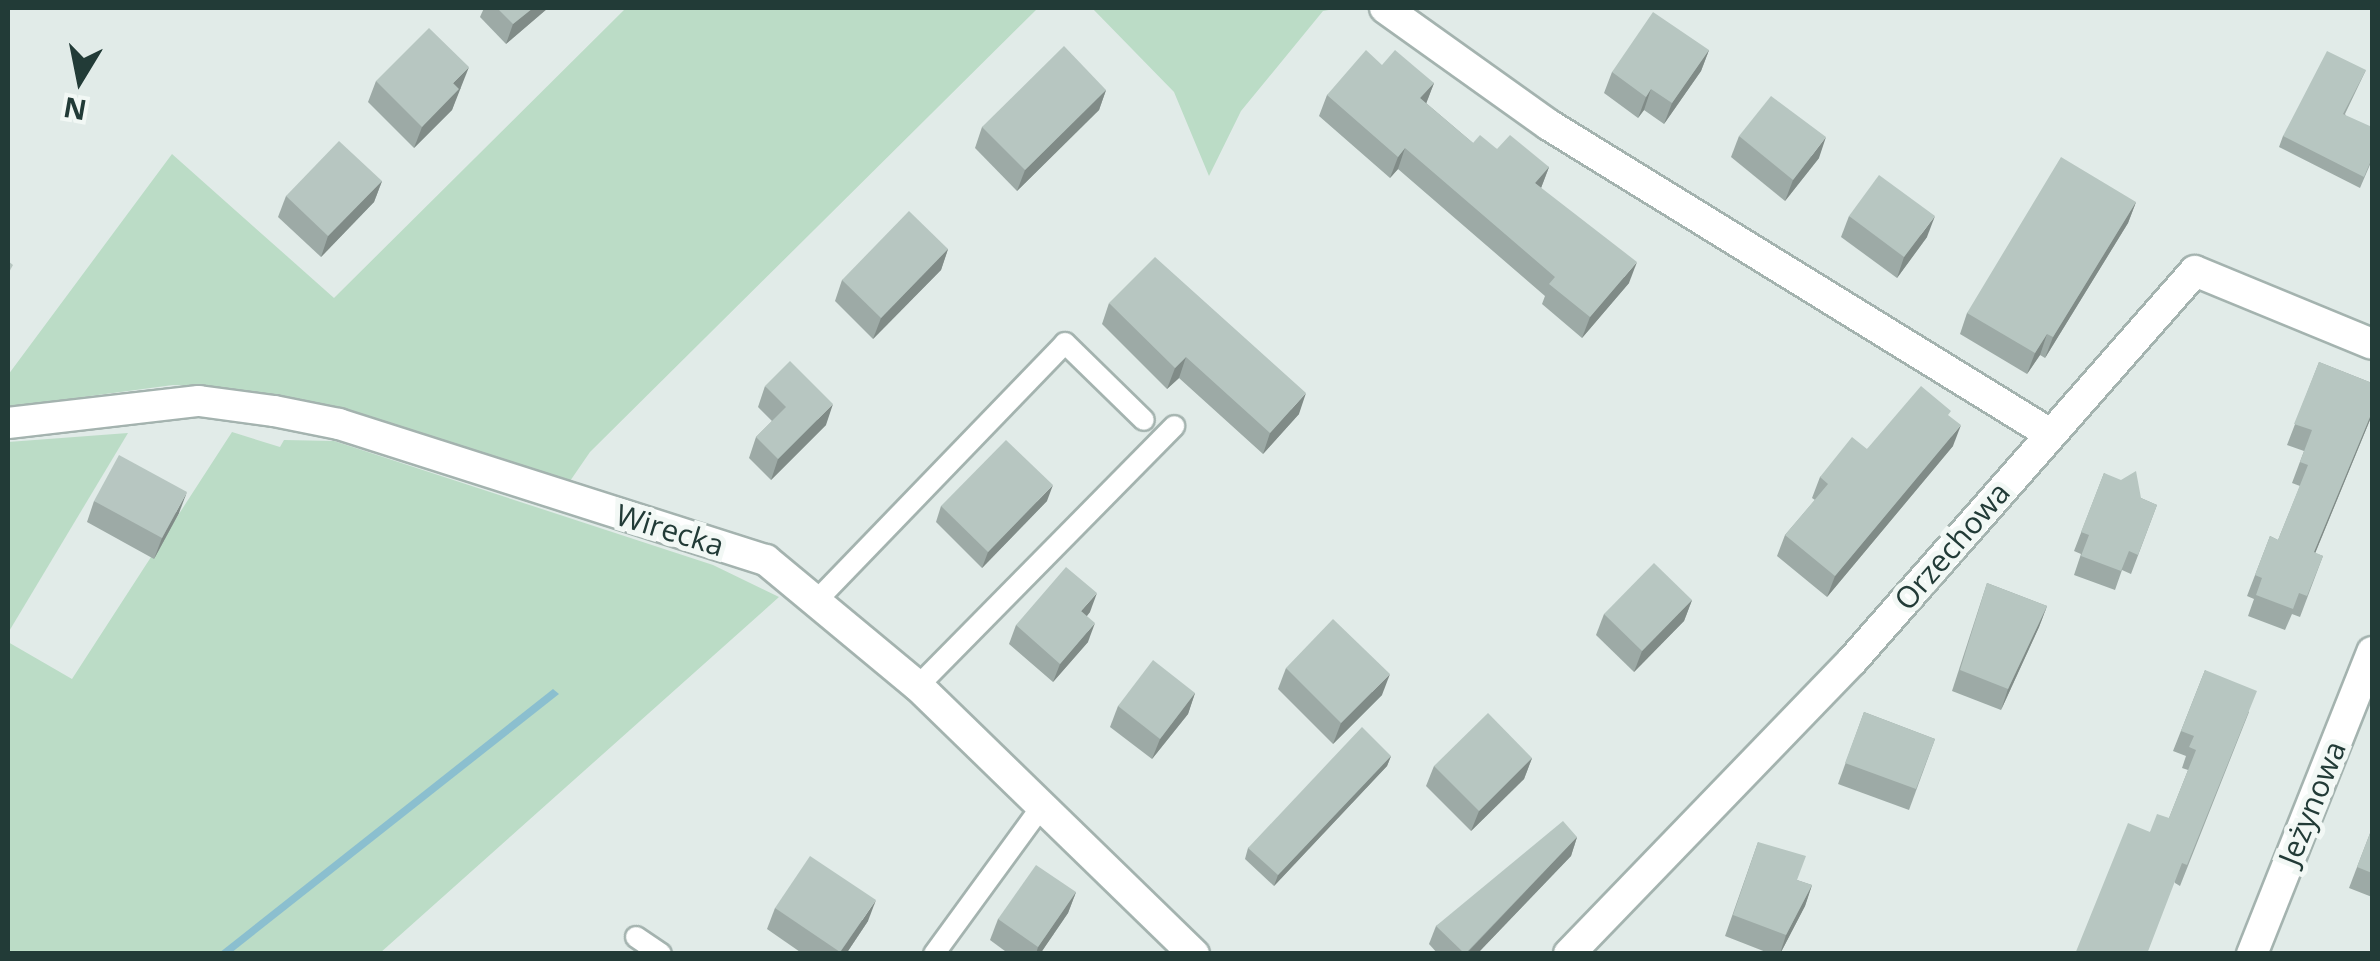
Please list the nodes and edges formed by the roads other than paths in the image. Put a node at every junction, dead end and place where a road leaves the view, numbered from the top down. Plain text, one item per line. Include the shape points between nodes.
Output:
1 (1385, 8) edge
2 (2372, 344) edge
3 (1144, 420) dead end
4 (8, 423) edge
5 (1174, 426) dead end
6 (2050, 434) junction
7 (819, 598) junction
8 (2372, 652) edge
9 (918, 686) junction
10 (1042, 806) junction
11 (636, 937) dead end
12 (662, 954) edge
13 (934, 954) edge
14 (1194, 954) edge
15 (1570, 954) edge
16 (2252, 954) edge

1 - 6 street via 1549,124
2 - 6 street, Orzechowa via 2195,272
3 - 7 lane via 1065,343
4 - 7 street, Wirecka via 199,400 339,424 766,560
5 - 9 lane
6 - 15 street, Orzechowa via 1852,661
7 - 9 street, Wirecka
8 - 16 street, Jeżynowa
9 - 10 street, Wirecka
10 - 13 lane
10 - 14 street, Wirecka
11 - 12 lane

